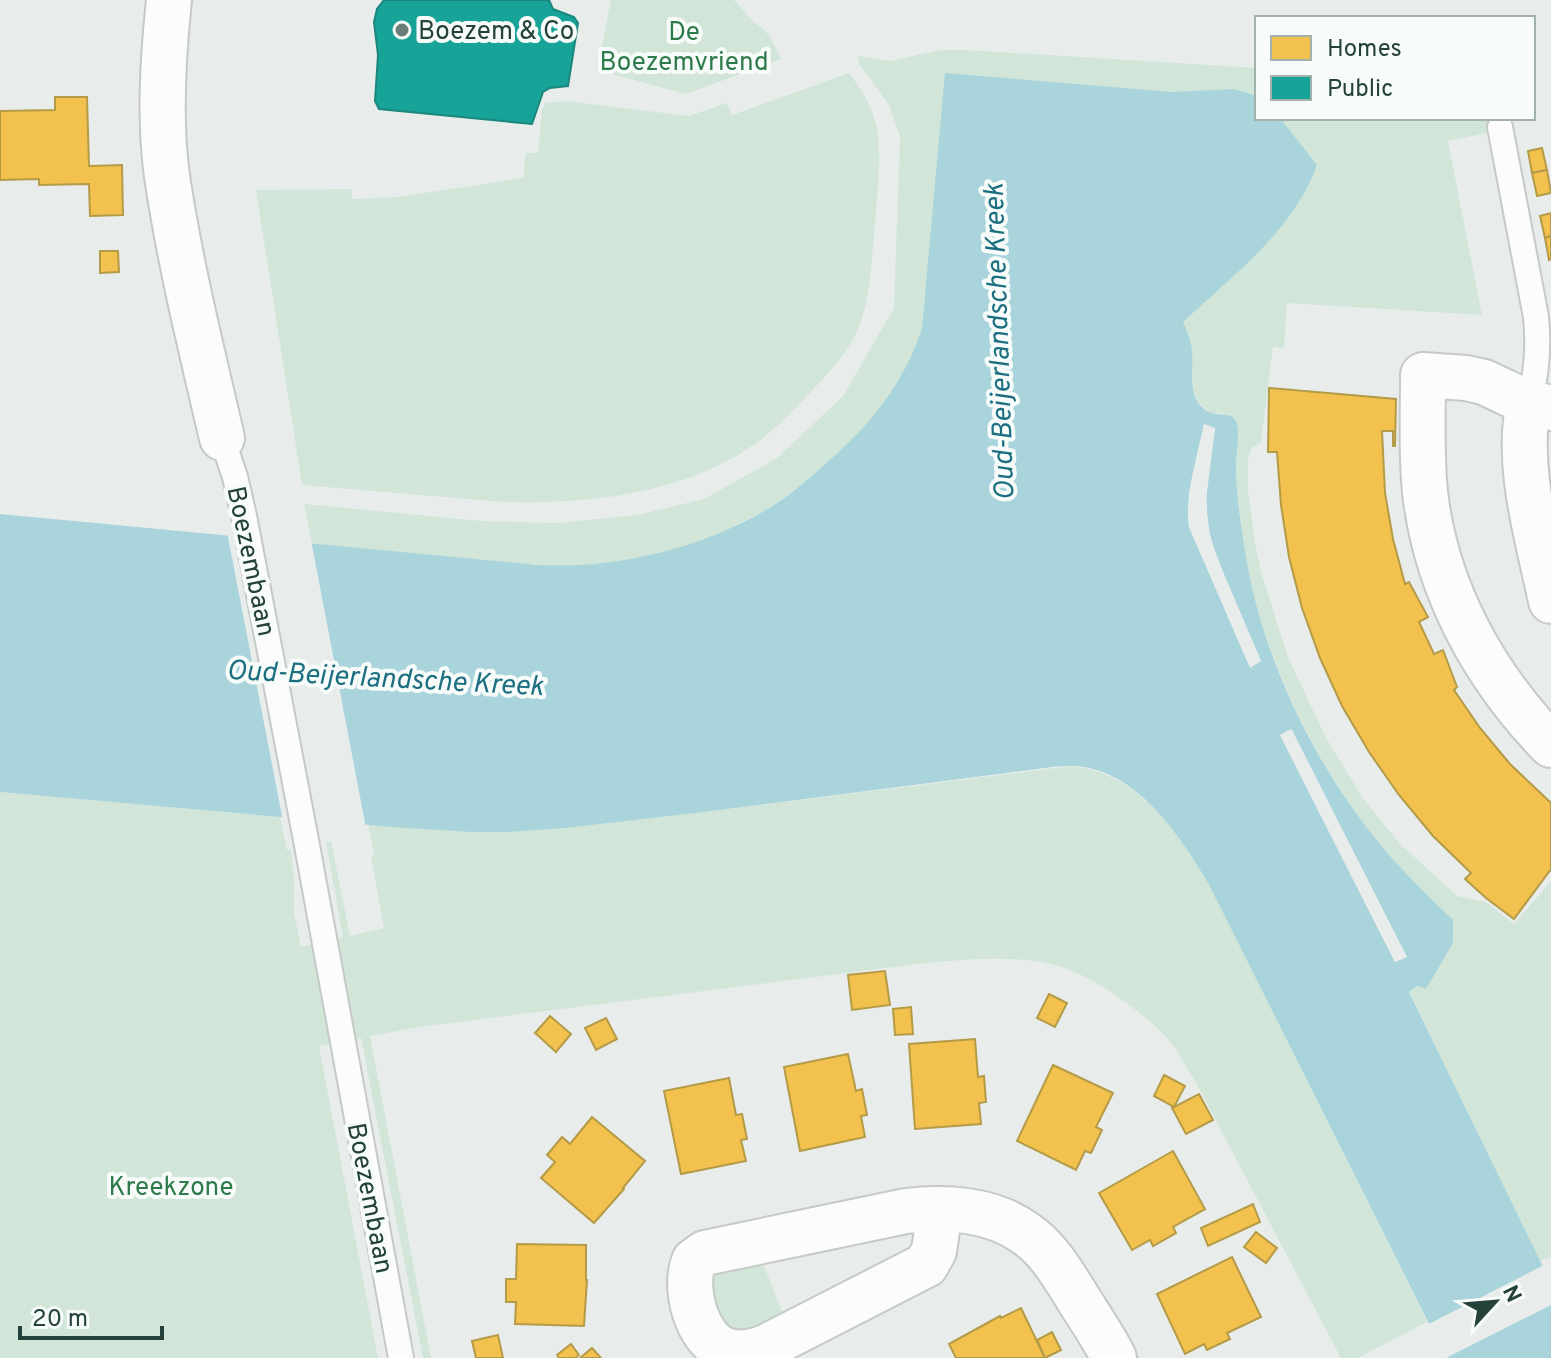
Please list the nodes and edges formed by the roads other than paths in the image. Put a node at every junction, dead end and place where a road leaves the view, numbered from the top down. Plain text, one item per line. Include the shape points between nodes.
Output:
1 (169, 0) edge
2 (1500, 127) dead end
3 (1540, 405) edge
4 (222, 438) joint
5 (1551, 601) edge
6 (1551, 745) edge
7 (940, 1209) junction
8 (401, 1358) edge
9 (1114, 1358) edge

1 - 4 street, Boezembaan via 167,174
2 - 3 lane via 1537,333 1534,383
3 - 5 street via 1525,433 1526,474
3 - 6 street via 1484,382 1423,375 1428,508 1456,607 1483,660
4 - 8 lane, Boezembaan via 244,516
7 - 7 street via 934,1251 926,1265 768,1346 750,1353 722,1349 698,1321 689,1280 699,1256 906,1211
7 - 9 street via 998,1219 1026,1233 1066,1278

